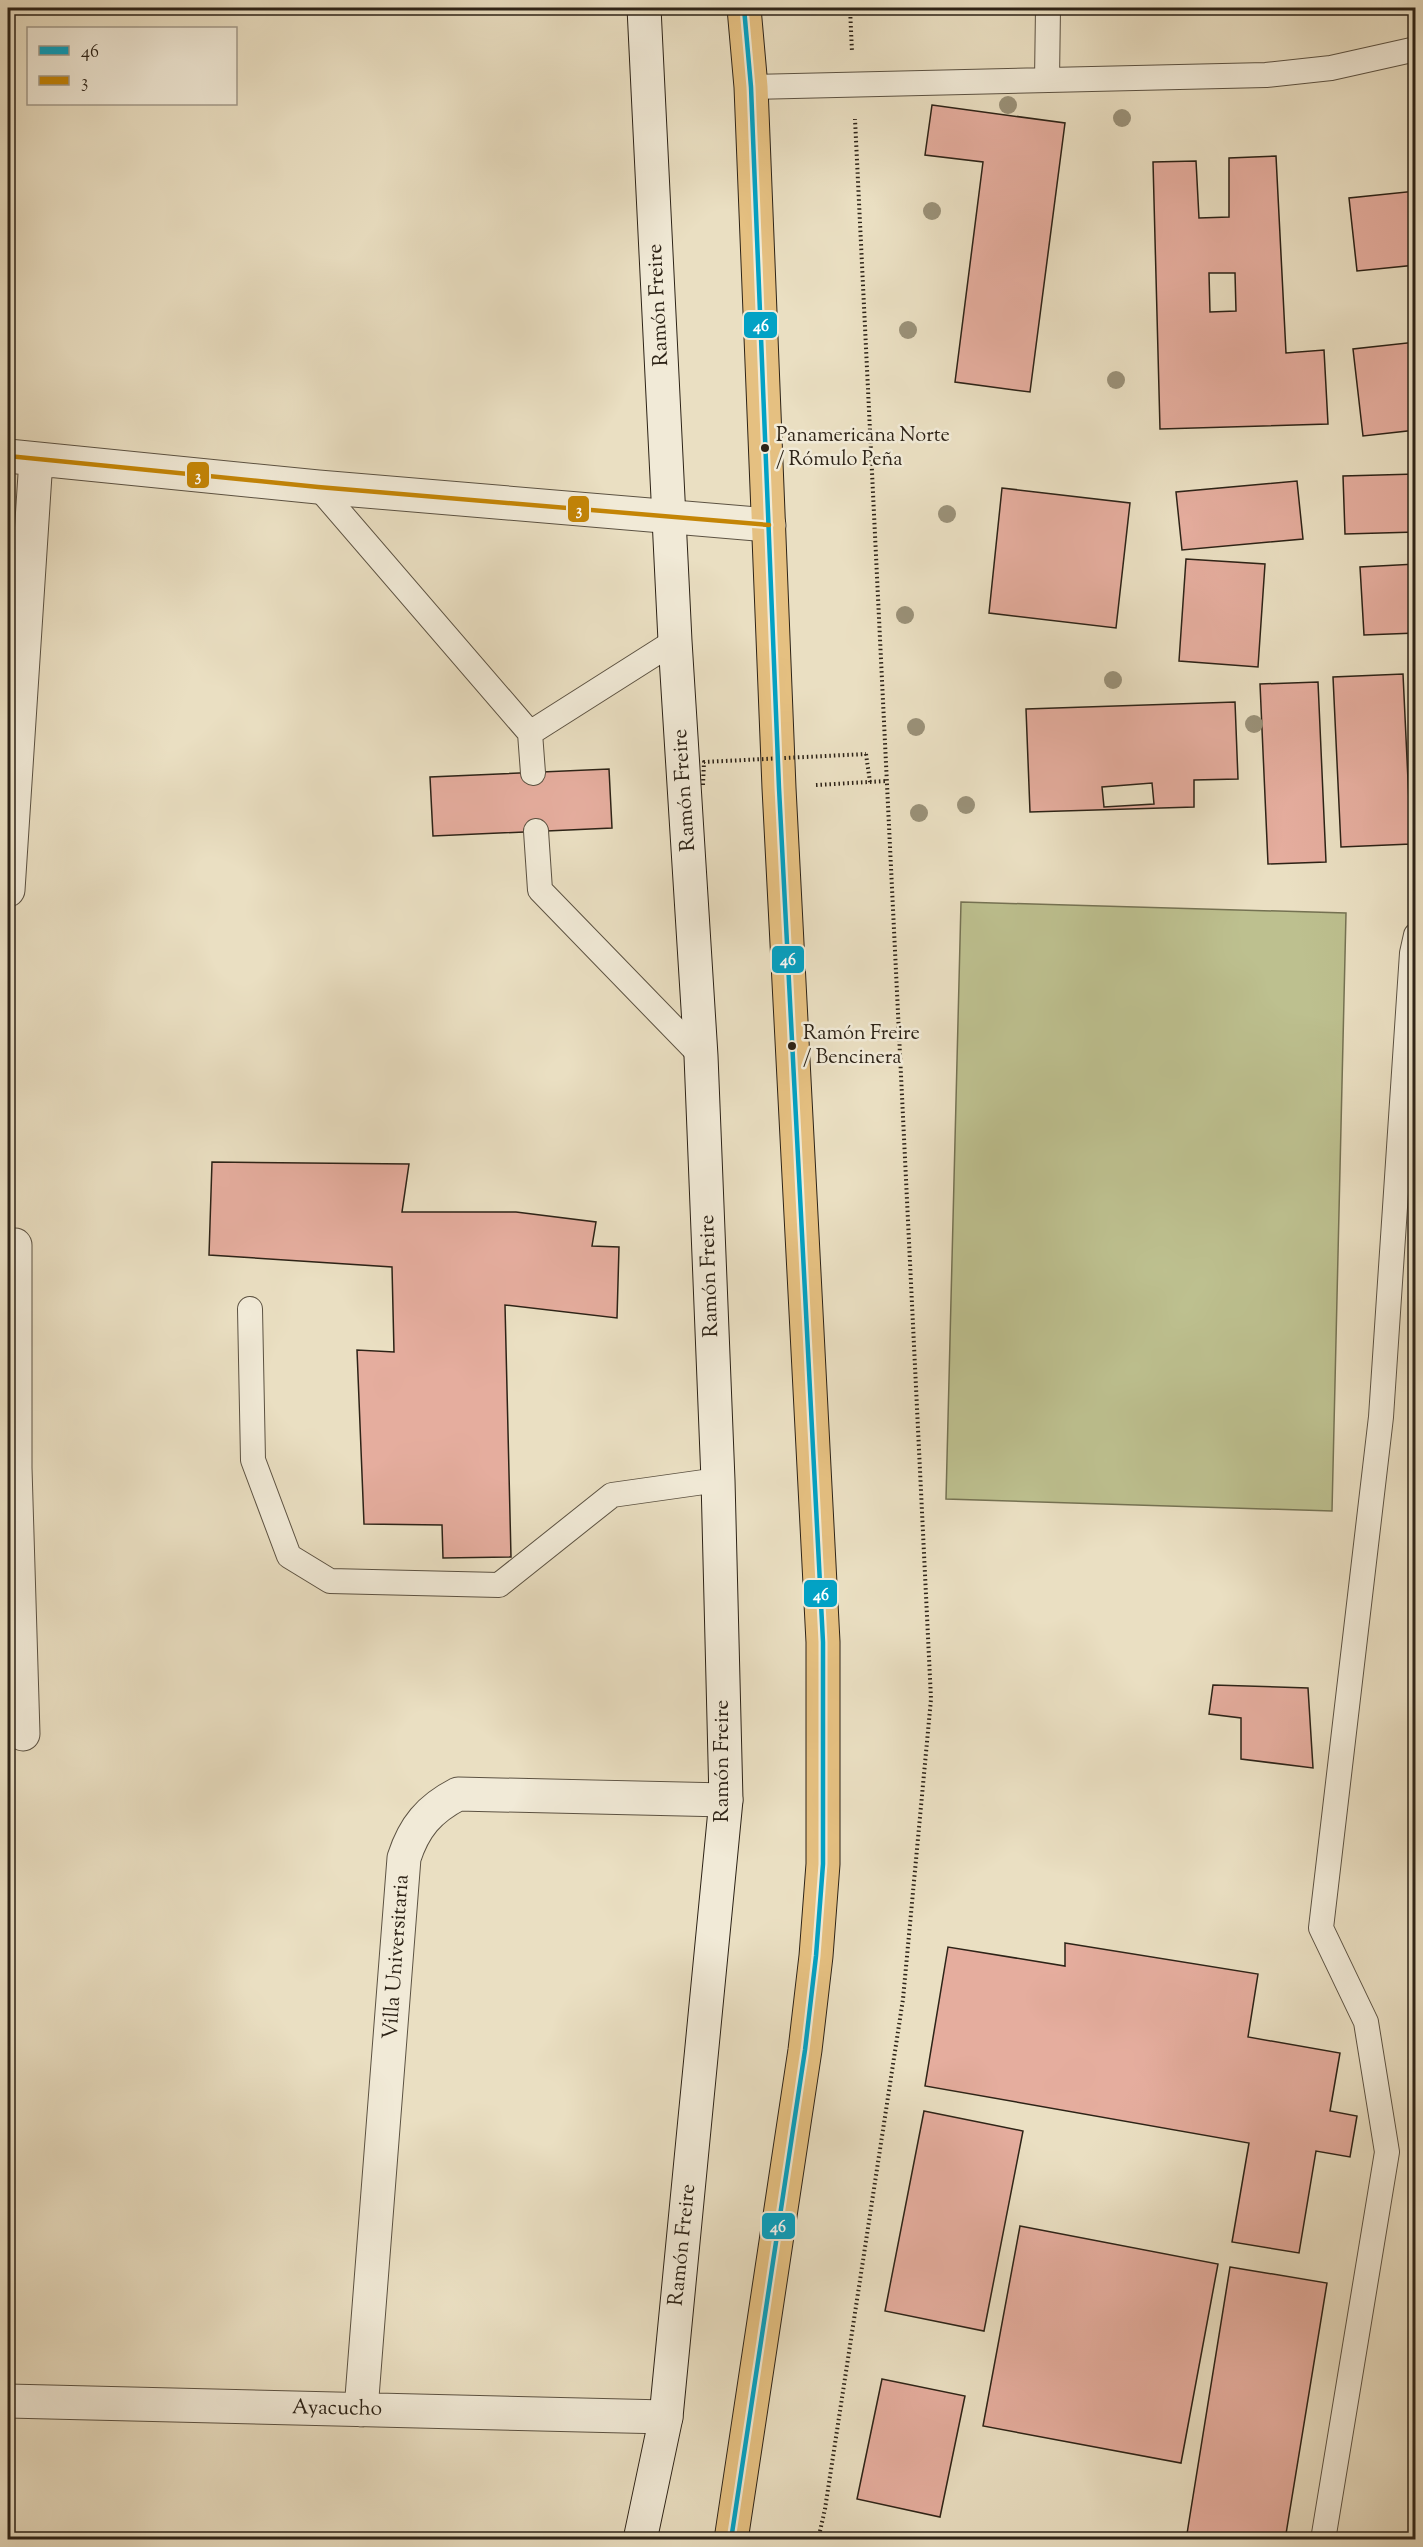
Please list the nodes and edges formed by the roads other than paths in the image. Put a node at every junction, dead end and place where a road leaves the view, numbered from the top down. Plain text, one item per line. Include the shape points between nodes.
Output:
1 (644, 8) edge
2 (744, 8) edge
3 (1048, 8) edge
4 (1416, 49) edge
5 (1047, 80) junction
6 (751, 87) junction
7 (22, 458) edge
8 (318, 487) junction
9 (669, 518) junction
10 (769, 525) junction
11 (675, 641) junction
12 (530, 733) junction
13 (533, 773) dead end
14 (536, 831) dead end
15 (8, 890) edge
16 (1416, 935) edge
17 (702, 1056) junction
18 (15, 1245) dead end
19 (250, 1309) dead end
20 (11, 1468) edge
21 (718, 1480) junction
22 (23, 1734) dead end
23 (726, 1800) junction
24 (8, 2401) edge
25 (361, 2410) junction
26 (666, 2417) junction
27 (640, 2540) edge
28 (731, 2540) edge
29 (1323, 2540) edge

1 - 9 street, Ramón Freire
2 - 6 highway
3 - 5 lane
4 - 5 lane via 1331,68 1266,75
5 - 6 lane
6 - 10 highway
7 - 8 street
7 - 15 street
8 - 9 street
8 - 12 lane
9 - 10 street
9 - 11 street, Ramón Freire
10 - 28 highway via 823,1642 823,1864 805,2050
11 - 12 lane
11 - 17 street, Ramón Freire
12 - 13 lane
14 - 17 lane via 540,890
16 - 29 lane via 1381,1417 1321,1928 1366,2022 1387,2152
17 - 21 street, Ramón Freire
18 - 20 street
19 - 21 lane via 252,1460 289,1556 330,1581 499,1585 612,1495
20 - 22 street
21 - 23 street, Ramón Freire
23 - 25 street, Villa Universitaria via 458,1794 439,1804 410,1837 404,1858
23 - 26 street, Ramón Freire
24 - 25 street, Ayacucho
25 - 26 street, Ayacucho
26 - 27 street, Ramón Freire

